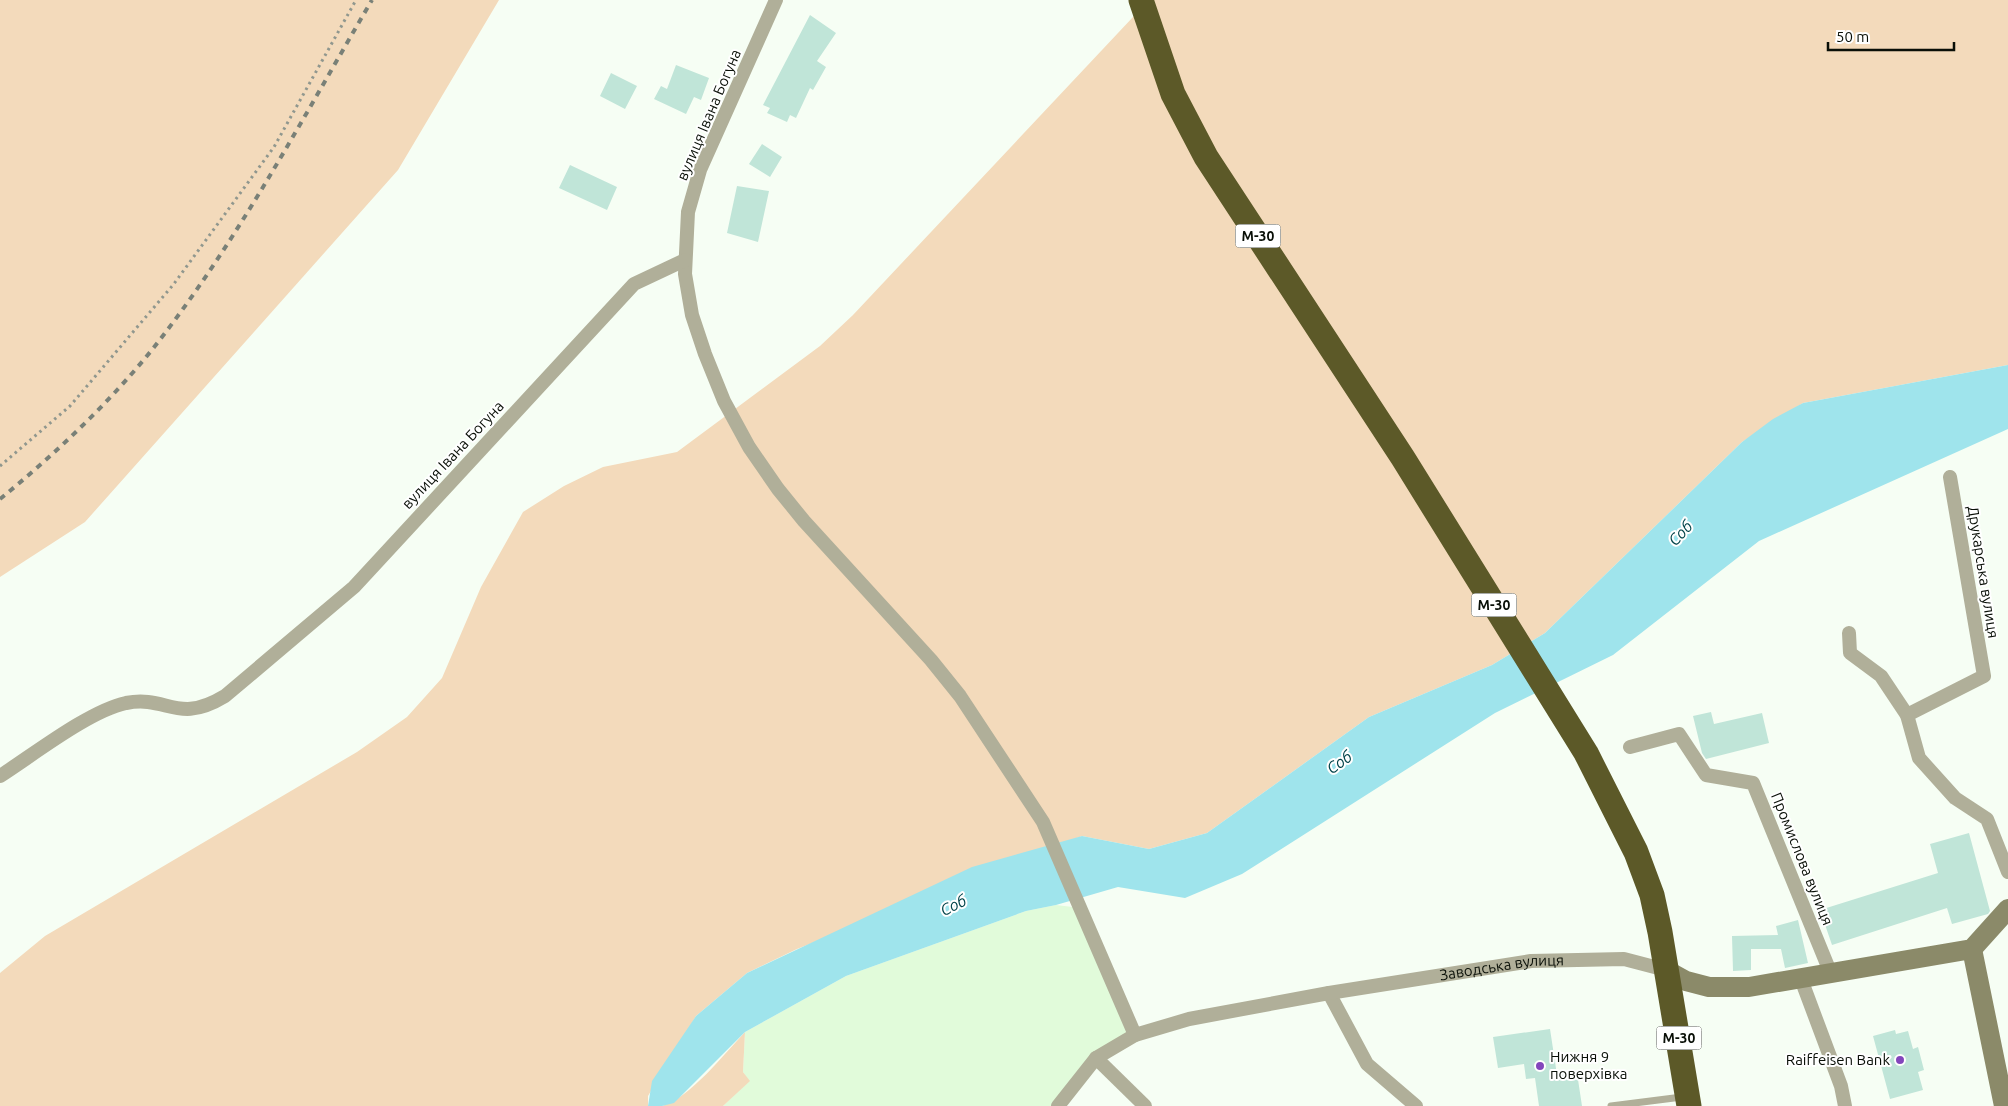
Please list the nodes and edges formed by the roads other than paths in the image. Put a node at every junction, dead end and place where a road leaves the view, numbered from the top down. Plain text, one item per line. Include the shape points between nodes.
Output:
1 (776, 0) edge
2 (1141, 0) edge
3 (685, 260) junction
4 (1950, 477) dead end
5 (1849, 633) dead end
6 (1907, 715) junction
7 (1630, 748) dead end
8 (0, 776) edge
9 (2008, 872) edge
10 (2008, 909) edge
11 (1972, 949) junction
12 (1666, 970) junction
13 (1830, 974) junction
14 (1801, 979) junction
15 (1330, 993) junction
16 (1135, 1035) junction
17 (1096, 1058) junction
18 (1689, 1101) edge
19 (1058, 1106) edge
20 (1145, 1106) edge
21 (1416, 1106) edge
22 (1611, 1106) edge
23 (1845, 1106) edge
24 (2004, 1106) edge

1 - 3 street, вулиця Івана Богуна via 700,170 688,212
2 - 12 highway, М-30 via 1173,94 1206,157 1403,458 1586,753 1636,852 1652,895
3 - 8 street, вулиця Івана Богуна via 634,284 354,587 225,696 194,710 178,710 144,702 108,709
3 - 16 street via 692,315 705,354 749,447 804,521 960,696 1043,822
4 - 6 street, Друкарська вулиця via 1984,676
5 - 6 street via 1850,653 1881,676
6 - 9 street via 1919,758 1955,798 1987,819
7 - 13 street, Промислова вулиця via 1679,734 1706,775 1753,783
10 - 11 street
11 - 13 street, Заводська вулиця
11 - 24 street
12 - 14 street, Заводська вулиця via 1686,981 1709,987 1748,987
12 - 15 street, Заводська вулиця via 1624,959 1531,960
12 - 18 highway, М-30
13 - 14 street, Заводська вулиця
14 - 23 street via 1841,1086
15 - 16 street, Заводська вулиця via 1189,1019
15 - 21 street via 1367,1064
16 - 17 street, Заводська вулиця
17 - 19 street, Заводська вулиця
17 - 20 street
18 - 22 lane

